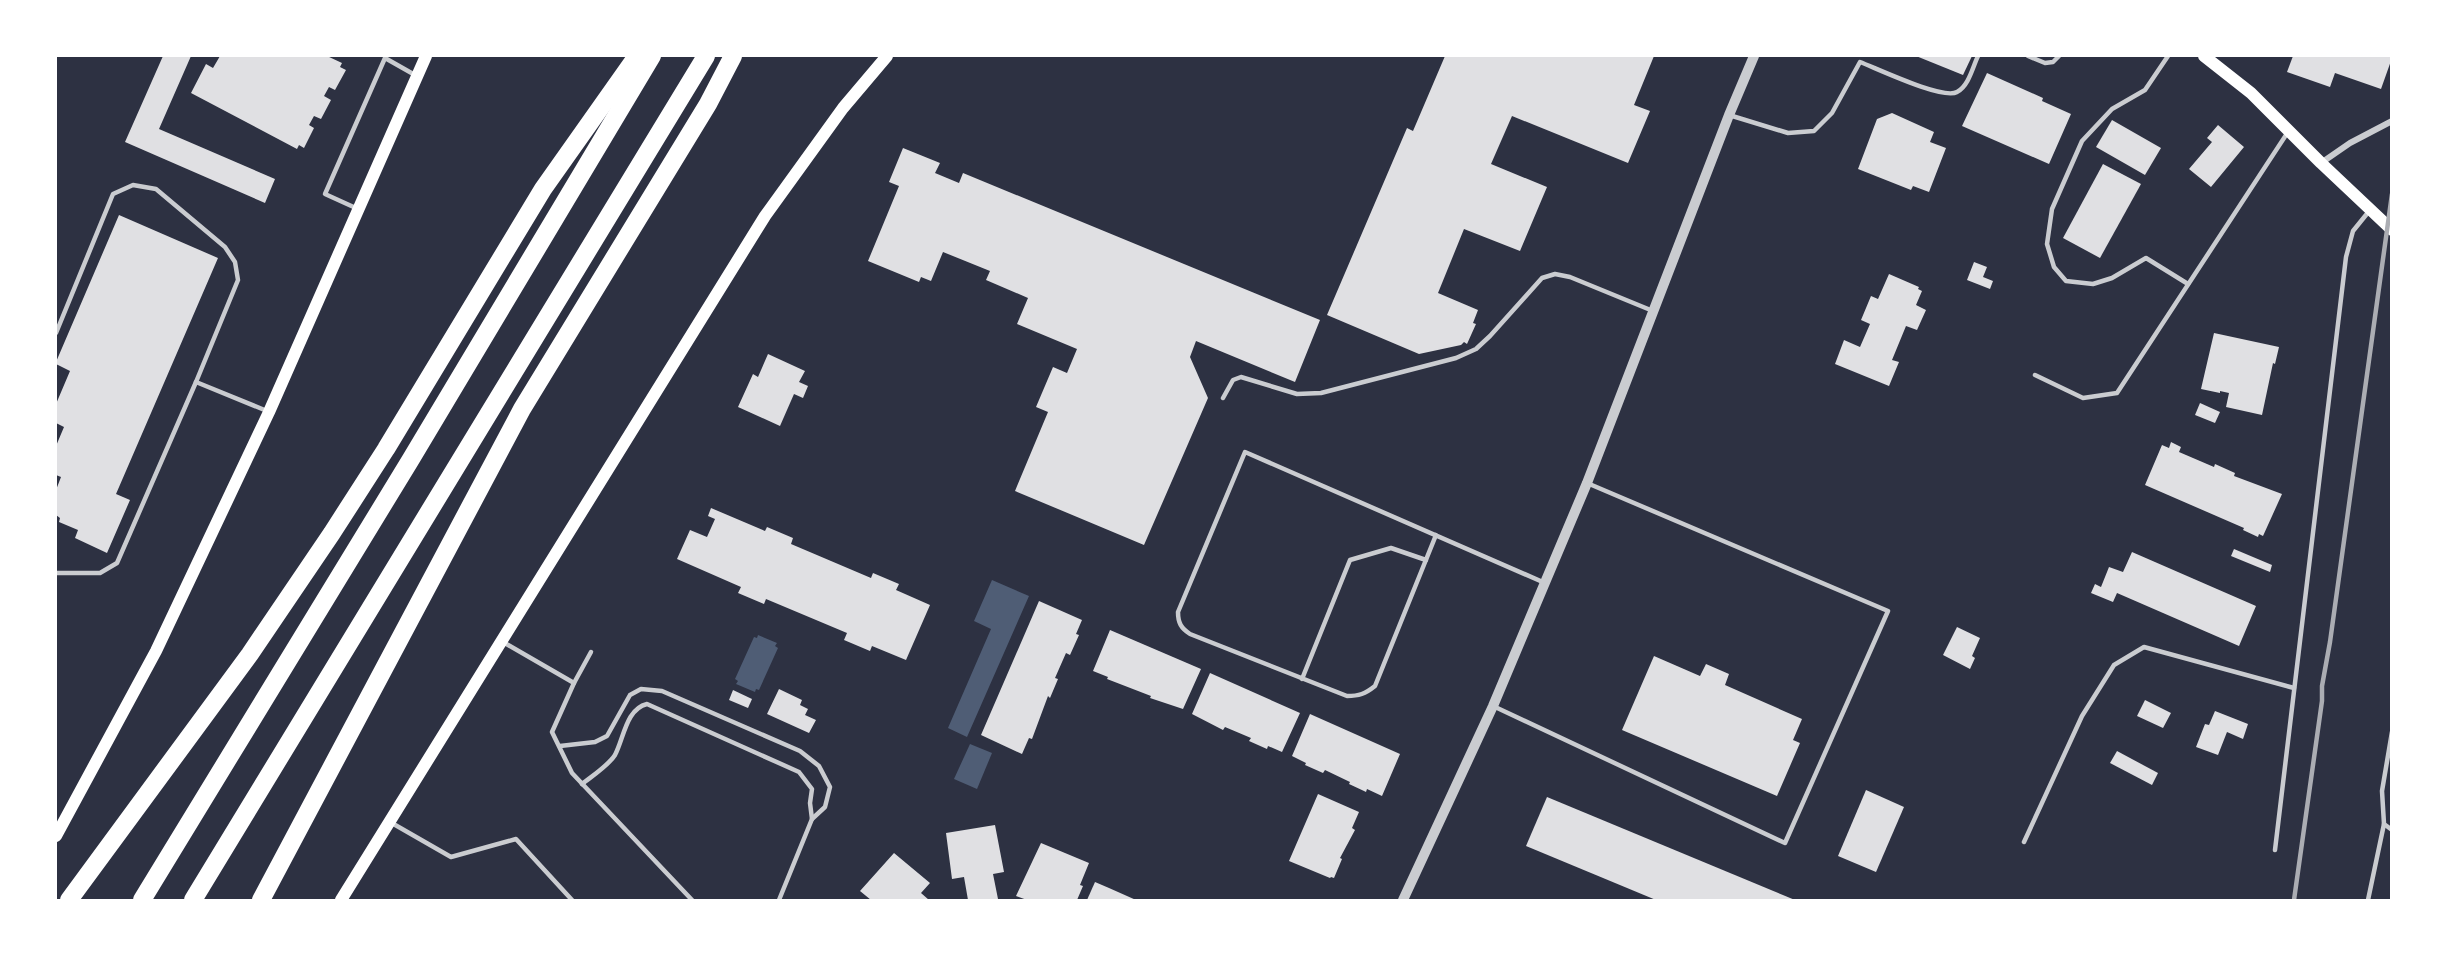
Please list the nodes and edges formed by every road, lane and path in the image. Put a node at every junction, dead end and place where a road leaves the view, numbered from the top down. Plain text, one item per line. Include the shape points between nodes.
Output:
1 (426, 56) edge
2 (637, 56) edge
3 (652, 56) edge
4 (706, 56) edge
5 (733, 56) edge
6 (887, 56) edge
7 (1754, 56) edge
8 (1978, 56) edge
9 (2028, 56) edge
10 (2059, 56) edge
11 (2168, 56) edge
12 (2204, 56) edge
13 (416, 75) junction
14 (1729, 115) junction
15 (2391, 121) edge
16 (2289, 130) junction
17 (2321, 163) junction
18 (358, 209) junction
19 (2370, 210) junction
20 (2391, 230) edge
21 (2188, 284) junction
22 (1653, 311) junction
23 (56, 333) edge
24 (2035, 375) dead end
25 (196, 382) junction
26 (1223, 398) dead end
27 (269, 412) junction
28 (1587, 483) junction
29 (1436, 535) junction
30 (1426, 560) junction
31 (56, 573) edge
32 (1545, 583) junction
33 (502, 642) junction
34 (591, 652) dead end
35 (1302, 679) junction
36 (574, 683) junction
37 (2294, 688) junction
38 (1493, 706) junction
39 (2391, 732) edge
40 (560, 746) junction
41 (582, 784) junction
42 (812, 819) junction
43 (390, 822) junction
44 (2384, 824) junction
45 (2391, 830) edge
46 (56, 836) edge
47 (2024, 842) dead end
48 (2275, 850) dead end
49 (69, 900) edge
50 (142, 900) edge
51 (193, 900) edge
52 (261, 900) edge
53 (341, 900) edge
54 (572, 900) edge
55 (692, 900) edge
56 (779, 900) edge
57 (1403, 900) edge
58 (2368, 900) edge

1 - 13 main road
2 - 49 highway via 543,189 332,533 250,654
3 - 50 highway
4 - 51 highway
5 - 52 highway via 708,104 522,409
6 - 33 main road via 843,108 765,216
7 - 14 street
8 - 14 lane via 1957,93 1941,94 1860,62 1832,113 1814,131 1788,133
9 - 10 lane via 2045,63
11 - 21 lane via 2145,90 2112,109 2082,141 2052,208 2047,244 2054,267 2066,281 2093,284 2146,258
12 - 16 main road
13 - 18 main road
13 - 18 lane via 385,58 325,194
14 - 22 street
15 - 17 street
16 - 17 main road
16 - 21 lane
17 - 19 main road
18 - 27 main road
19 - 20 main road
19 - 37 lane via 2354,231 2346,257
21 - 24 lane via 2117,393 2083,398
22 - 26 lane via 1555,274 1542,278 1476,349 1456,358 1321,393 1297,394 1241,377 1233,380
22 - 28 street
23 - 25 lane via 113,194 133,185 156,189 225,247 235,262 238,280
25 - 27 lane
25 - 31 lane via 117,563 100,573
27 - 46 main road via 156,651
28 - 32 street
28 - 38 lane via 1888,611 1785,843
29 - 30 lane
29 - 32 lane
29 - 35 lane via 1245,452 1178,619 1190,634
30 - 35 lane via 1391,548 1350,560
30 - 35 lane via 1375,686 1367,693 1347,696
32 - 38 street
33 - 36 lane
33 - 43 main road
34 - 36 lane
36 - 40 lane via 552,732
37 - 47 lane via 2144,647 2114,665 2082,716
37 - 48 lane
38 - 57 street
39 - 44 lane via 2382,791
40 - 41 lane via 572,773
40 - 42 lane via 595,742 607,736 630,695 641,688 662,691 800,751 819,766 830,787 825,807
41 - 42 lane via 614,757 633,713 647,704 799,772 812,789
41 - 55 lane
42 - 56 lane
43 - 53 main road
43 - 54 lane via 451,857 516,839
44 - 45 lane
44 - 58 lane

